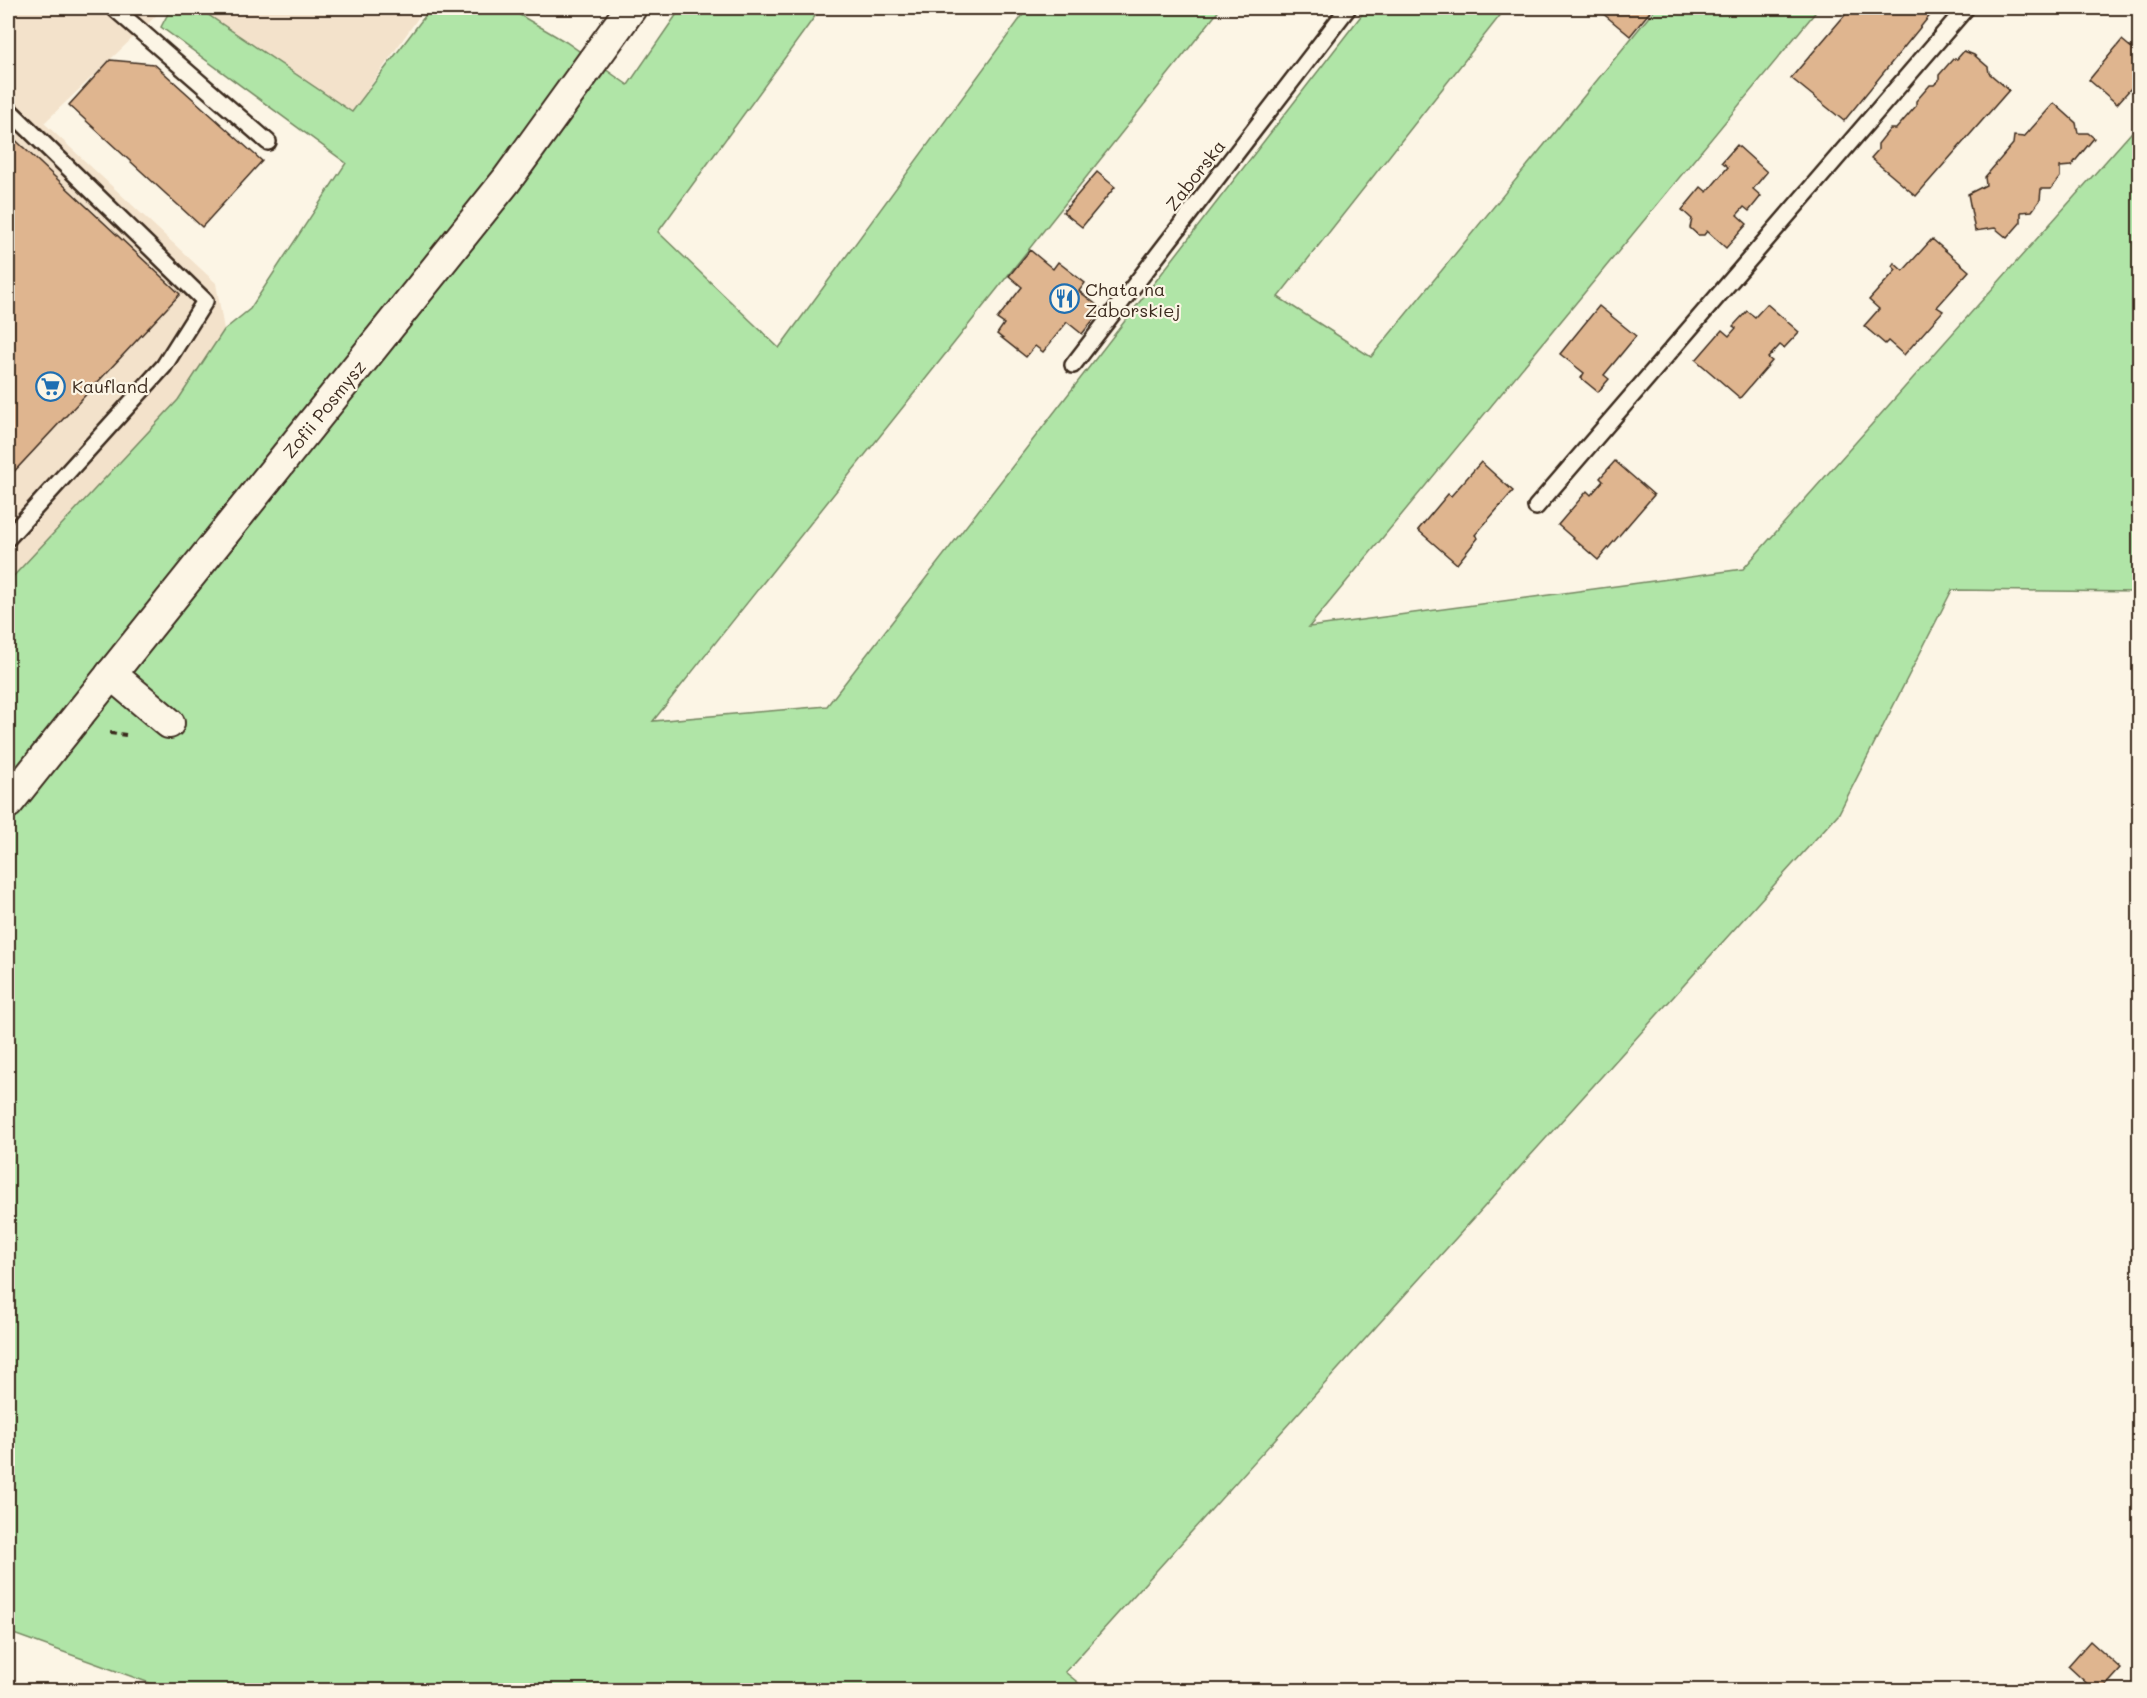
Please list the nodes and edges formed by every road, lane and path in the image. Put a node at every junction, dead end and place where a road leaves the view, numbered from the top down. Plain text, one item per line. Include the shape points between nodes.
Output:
1 (114, 8) edge
2 (631, 8) edge
3 (1348, 8) edge
4 (1965, 8) edge
5 (8, 109) edge
6 (268, 142) dead end
7 (1073, 365) dead end
8 (1536, 507) dead end
9 (8, 538) edge
10 (111, 674) junction
11 (170, 723) dead end
12 (8, 803) edge

1 - 6 lane
2 - 10 street, Zofii Posmysz via 506,181
3 - 7 lane, Zaborska
4 - 8 lane
5 - 9 lane via 205,301 164,366
10 - 11 street
10 - 12 street, Zofii Posmysz

